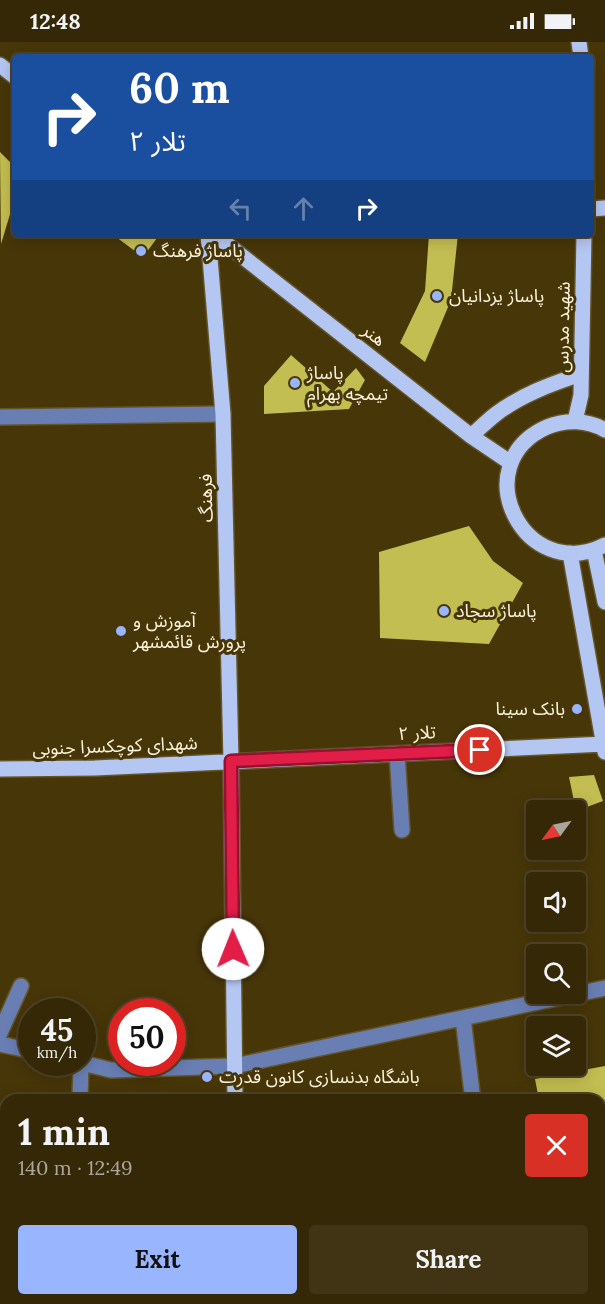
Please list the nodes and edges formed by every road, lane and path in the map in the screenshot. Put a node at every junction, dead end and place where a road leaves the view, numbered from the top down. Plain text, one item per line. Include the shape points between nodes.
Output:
1 (0, 65) edge
2 (12, 75) edge
3 (208, 237) edge
4 (218, 237) edge
5 (584, 237) edge
6 (581, 374) junction
7 (223, 414) junction
8 (0, 417) edge
9 (575, 421) junction
10 (605, 430) edge
11 (471, 436) junction
12 (512, 463) junction
13 (600, 547) edge
14 (570, 553) junction
15 (605, 602) edge
16 (604, 747) edge
17 (397, 754) junction
18 (231, 761) junction
19 (0, 769) edge
20 (402, 830) dead end
21 (21, 986) dead end
22 (605, 988) edge
23 (463, 1018) junction
24 (0, 1033) edge
25 (0, 1044) edge
26 (18, 1048) edge
27 (96, 1066) edge
28 (234, 1066) junction
29 (79, 1076) edge
30 (472, 1093) dead end
31 (80, 1094) edge
32 (235, 1094) edge

1 - 2 main road
3 - 7 main road, فرهنگ
4 - 11 main road, هنر
5 - 6 main road, شهید مدرس
6 - 9 main road, شهید مدرس
6 - 11 main road via 517,400
7 - 8 street
7 - 18 main road, فرهنگ
9 - 10 main road
9 - 12 main road via 555,423 536,432 522,445
11 - 12 main road, هنر
12 - 14 main road via 507,483 509,504 518,523 550,549
13 - 14 main road
13 - 15 main road
14 - 16 main road
16 - 17 main road, تلار ۲
17 - 18 main road, تلار ۲
17 - 20 street
18 - 19 main road, شهدای کوچکسرا جنوبی
18 - 28 main road, فرهنگ
21 - 24 street
22 - 23 street
23 - 28 street
23 - 30 street
25 - 26 street
27 - 28 street via 111,1070
28 - 32 main road, فرهنگ
29 - 31 street

